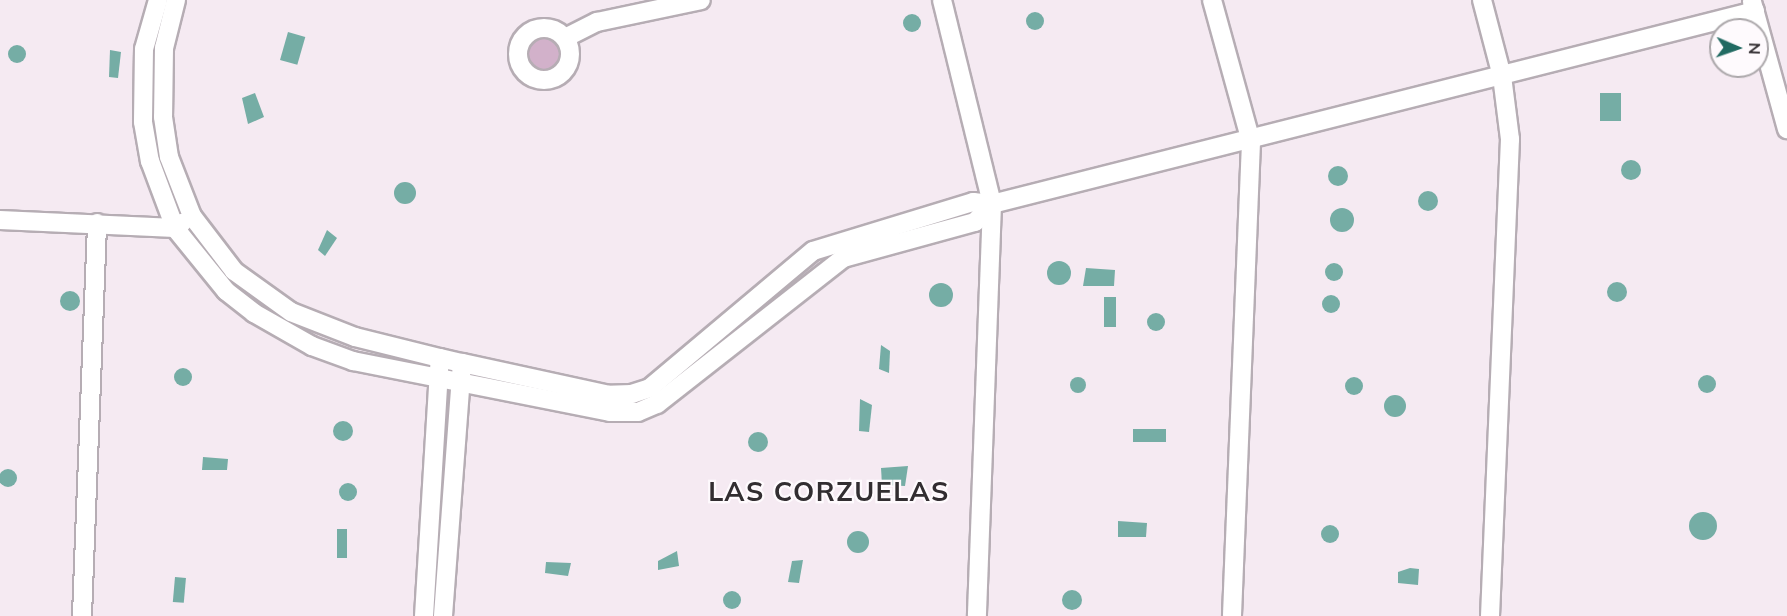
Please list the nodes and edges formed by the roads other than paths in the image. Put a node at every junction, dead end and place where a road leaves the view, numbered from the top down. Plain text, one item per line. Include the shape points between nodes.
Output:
1 (158, 0) edge
2 (176, 0) edge
3 (701, 0) edge
4 (942, 0) edge
5 (1212, 0) edge
6 (1482, 0) edge
7 (1753, 6) edge
8 (565, 38) dead end
9 (1502, 76) junction
10 (1787, 129) edge
11 (1251, 142) junction
12 (182, 197) junction
13 (993, 204) junction
14 (164, 208) junction
15 (192, 216) junction
16 (0, 220) edge
17 (97, 223) junction
18 (150, 223) junction
19 (175, 228) junction
20 (440, 358) junction
21 (462, 363) junction
22 (437, 378) junction
23 (458, 383) junction
24 (82, 616) edge
25 (424, 616) edge
26 (443, 616) edge
27 (977, 616) edge
28 (1232, 616) edge
29 (1490, 616) edge

1 - 14 street via 141,85 150,161
2 - 12 street via 161,81 169,156
3 - 8 street via 597,22
4 - 13 street
5 - 11 street
6 - 9 street
7 - 9 street
7 - 10 street
9 - 11 street
9 - 29 street via 1510,139
11 - 13 street
11 - 28 street
12 - 14 street
12 - 15 street
13 - 21 street via 973,202 813,251 650,387 632,394 609,395
13 - 23 street via 975,222 834,263 657,405 638,412 610,412
13 - 27 street
14 - 18 street
14 - 19 street
15 - 19 street
15 - 20 street via 234,272 291,312 355,337
16 - 17 street
17 - 18 street
17 - 24 street
18 - 19 street
19 - 22 street via 226,291 282,331 353,361
20 - 21 street
20 - 22 street
21 - 23 street
22 - 23 street
22 - 25 street
23 - 26 street

